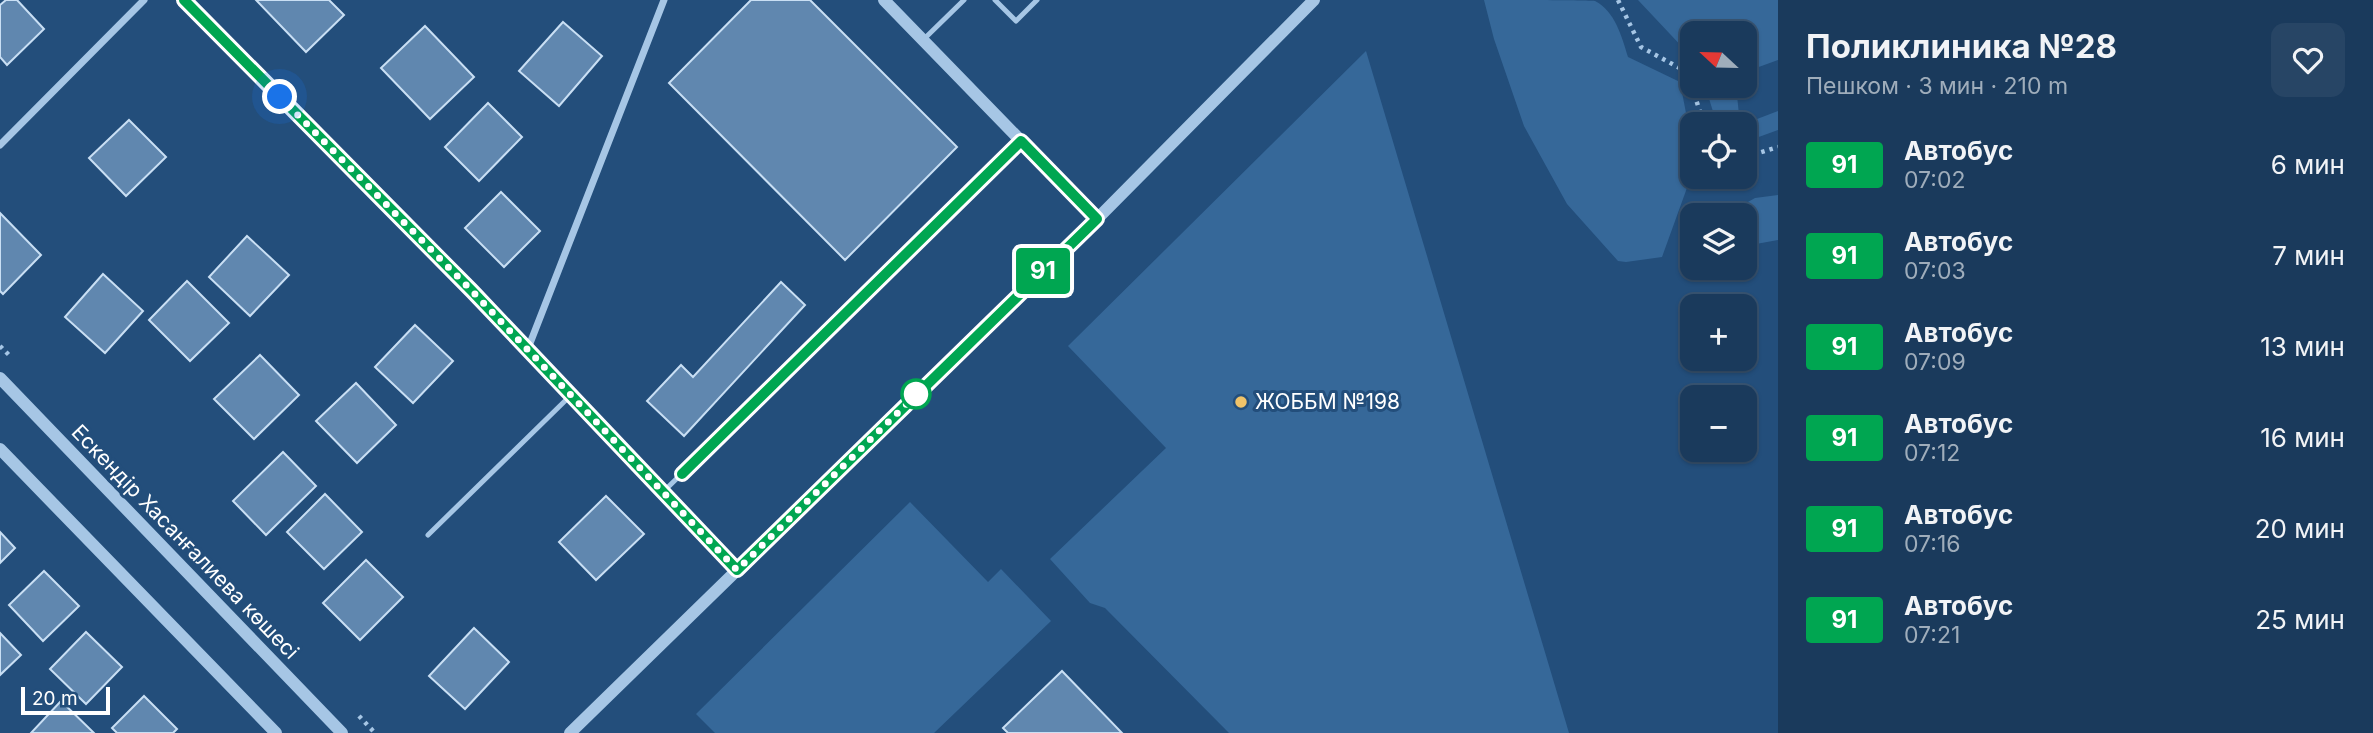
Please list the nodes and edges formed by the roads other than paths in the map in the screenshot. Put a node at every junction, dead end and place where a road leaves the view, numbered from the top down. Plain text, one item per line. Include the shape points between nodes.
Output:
1 (144, 0) edge
2 (184, 0) edge
3 (664, 0) edge
4 (884, 0) edge
5 (964, 0) edge
6 (995, 0) edge
7 (1037, 0) edge
8 (1314, 0) edge
9 (923, 40) junction
10 (1021, 141) junction
11 (0, 145) edge
12 (1097, 219) junction
13 (527, 351) junction
14 (0, 378) edge
15 (570, 396) junction
16 (0, 449) edge
17 (663, 492) junction
18 (428, 535) dead end
19 (737, 570) junction
20 (276, 733) edge
21 (342, 733) edge
22 (570, 733) edge

1 - 11 street
2 - 13 street
3 - 13 street
4 - 9 street
5 - 9 lane
6 - 7 lane via 1016,21
8 - 12 street
9 - 10 street
10 - 12 street
10 - 17 lane
12 - 19 street
13 - 15 street
14 - 21 street, Ескендір Хасанғалиева көшесі
15 - 17 street
15 - 18 lane
16 - 20 street
17 - 19 street
19 - 22 street

